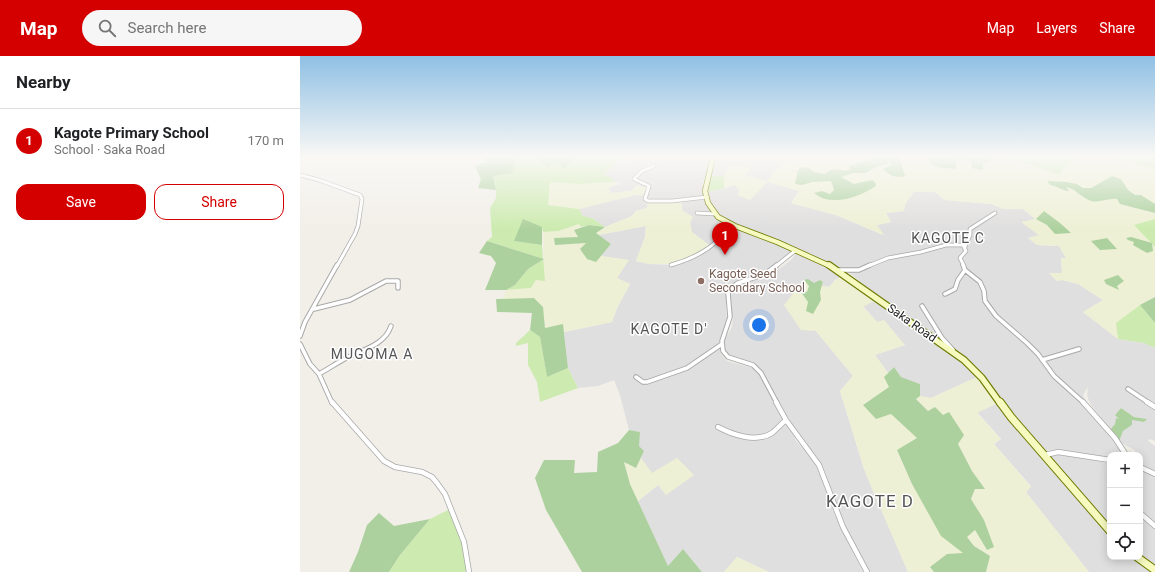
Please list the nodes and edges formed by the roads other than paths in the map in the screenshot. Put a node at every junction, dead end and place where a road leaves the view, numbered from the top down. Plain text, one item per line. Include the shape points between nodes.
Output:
1 (322, 181) edge
2 (638, 181) edge
3 (706, 181) edge
4 (706, 197) junction
5 (697, 213) dead end
6 (995, 213) dead end
7 (715, 214) junction
8 (731, 224) junction
9 (965, 247) junction
10 (796, 250) junction
11 (671, 265) dead end
12 (838, 270) junction
13 (965, 270) junction
14 (398, 288) dead end
15 (945, 294) dead end
16 (922, 306) dead end
17 (314, 309) junction
18 (391, 326) dead end
19 (300, 336) edge
20 (300, 344) edge
21 (722, 344) junction
22 (1079, 349) dead end
23 (957, 355) junction
24 (305, 356) junction
25 (300, 359) edge
26 (1042, 360) junction
27 (319, 374) junction
28 (636, 377) dead end
29 (1128, 389) dead end
30 (1155, 407) edge
31 (786, 420) junction
32 (718, 427) dead end
33 (1124, 452) edge
34 (1044, 455) junction
35 (1107, 460) edge
36 (1143, 468) edge
37 (1155, 474) edge
38 (1143, 516) edge
39 (1155, 526) edge
40 (1107, 528) edge
41 (1141, 560) edge
42 (1155, 570) edge
43 (469, 572) edge
44 (867, 572) edge

1 - 17 street via 360,195 362,199 355,234
2 - 4 street via 648,186 645,199 648,200 672,201
3 - 4 main road
4 - 7 main road
5 - 7 street
6 - 9 street via 970,229
7 - 8 main road, Saka Road
8 - 10 main road, Saka Road
8 - 11 street via 718,241 690,258
9 - 12 street via 959,244 946,244 888,258 859,270
9 - 13 street via 966,250 960,258
10 - 12 main road, Saka Road
10 - 21 street via 765,274 731,288 728,293 729,322
12 - 23 main road, Saka Road
13 - 15 street via 955,290
13 - 26 street via 980,282 985,301 996,316 1021,336
14 - 17 street via 398,281 388,281 352,299
16 - 23 street via 942,338
17 - 19 street
18 - 27 street via 388,334 380,342
20 - 24 street
21 - 28 street via 687,368 647,382
21 - 31 street via 723,351 728,357 750,363 758,369
22 - 26 street
23 - 34 main road, Saka Road via 982,378
24 - 25 street
24 - 27 street
26 - 33 street via 1054,376 1098,417
27 - 43 street via 333,406 384,461 395,467 422,472 437,483 445,494 464,542
29 - 30 street
31 - 32 street via 764,436 737,435
31 - 44 street via 819,465 843,527
34 - 35 street via 1058,452
34 - 40 main road, Saka Road
36 - 37 street
38 - 39 street
41 - 42 main road

